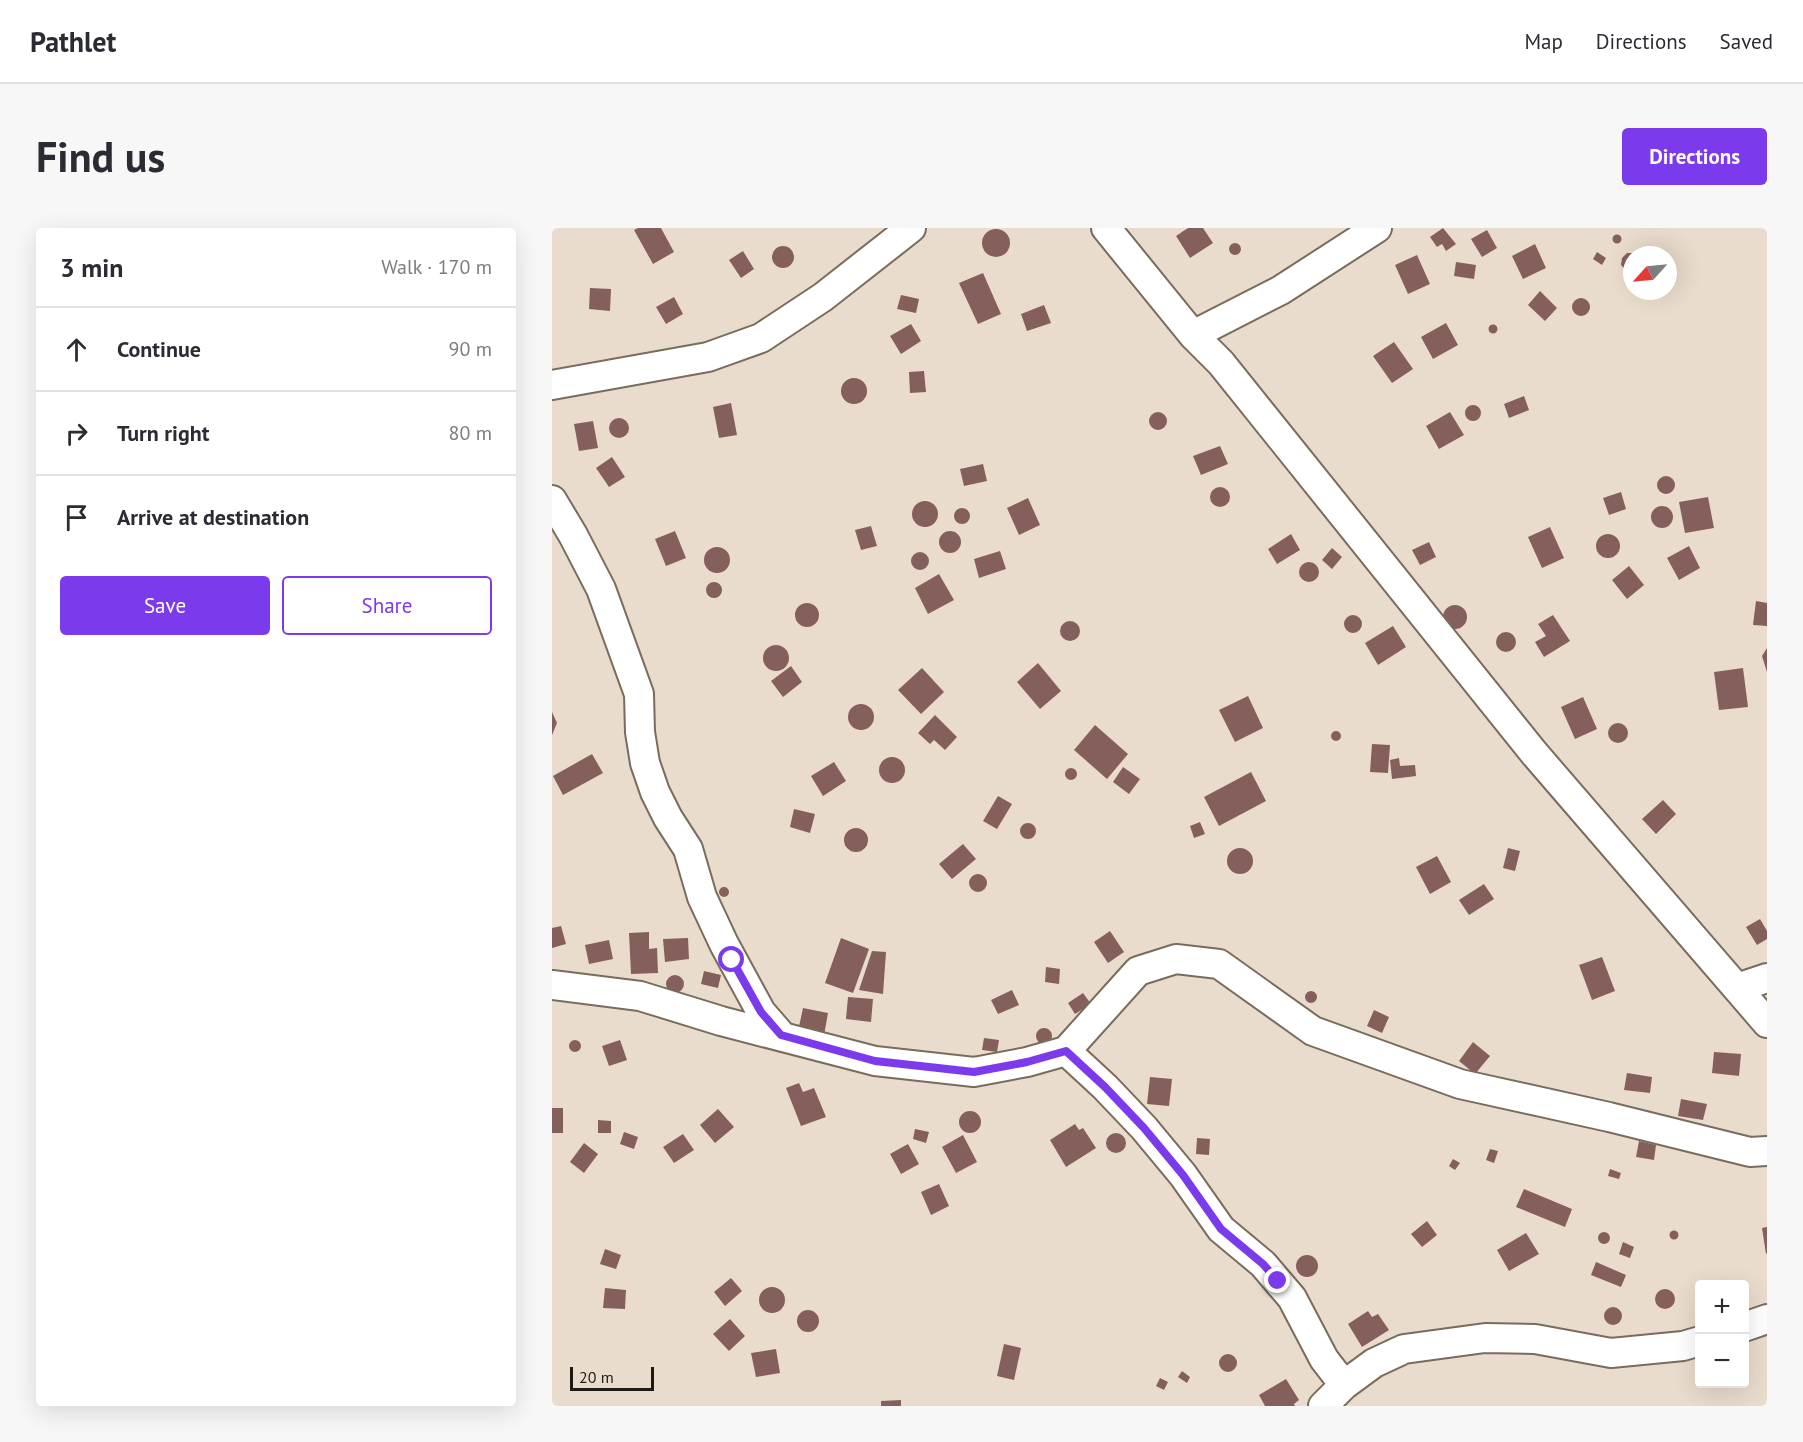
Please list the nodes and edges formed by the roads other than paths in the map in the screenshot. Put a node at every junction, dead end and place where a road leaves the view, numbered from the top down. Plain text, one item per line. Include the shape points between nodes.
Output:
1 (911, 228) edge
2 (1106, 228) edge
3 (1377, 228) edge
4 (1193, 335) junction
5 (552, 385) edge
6 (552, 500) edge
7 (1767, 978) edge
8 (552, 985) edge
9 (1737, 988) junction
10 (1767, 1023) edge
11 (781, 1035) junction
12 (1066, 1051) junction
13 (1767, 1150) edge
14 (1767, 1318) edge
15 (1749, 1326) edge
16 (1695, 1342) edge
17 (1344, 1384) junction
18 (1323, 1406) edge

1 - 5 street via 823,297 761,338 708,357
2 - 4 street
3 - 4 street via 1281,290
4 - 9 street via 1228,372 1534,753
6 - 11 street via 601,589 639,694 645,763 655,792 688,849 702,897 724,944 761,1012
7 - 9 street
8 - 11 street via 640,996
9 - 10 street
11 - 12 street via 875,1061 974,1072
12 - 13 street via 1138,971 1176,959 1219,964 1313,1031 1460,1084 1750,1152
12 - 17 street via 1144,1128 1221,1229 1263,1264 1292,1298 1324,1359
14 - 15 street
16 - 17 street via 1611,1353 1535,1339 1445,1342 1404,1349 1374,1363
17 - 18 street

